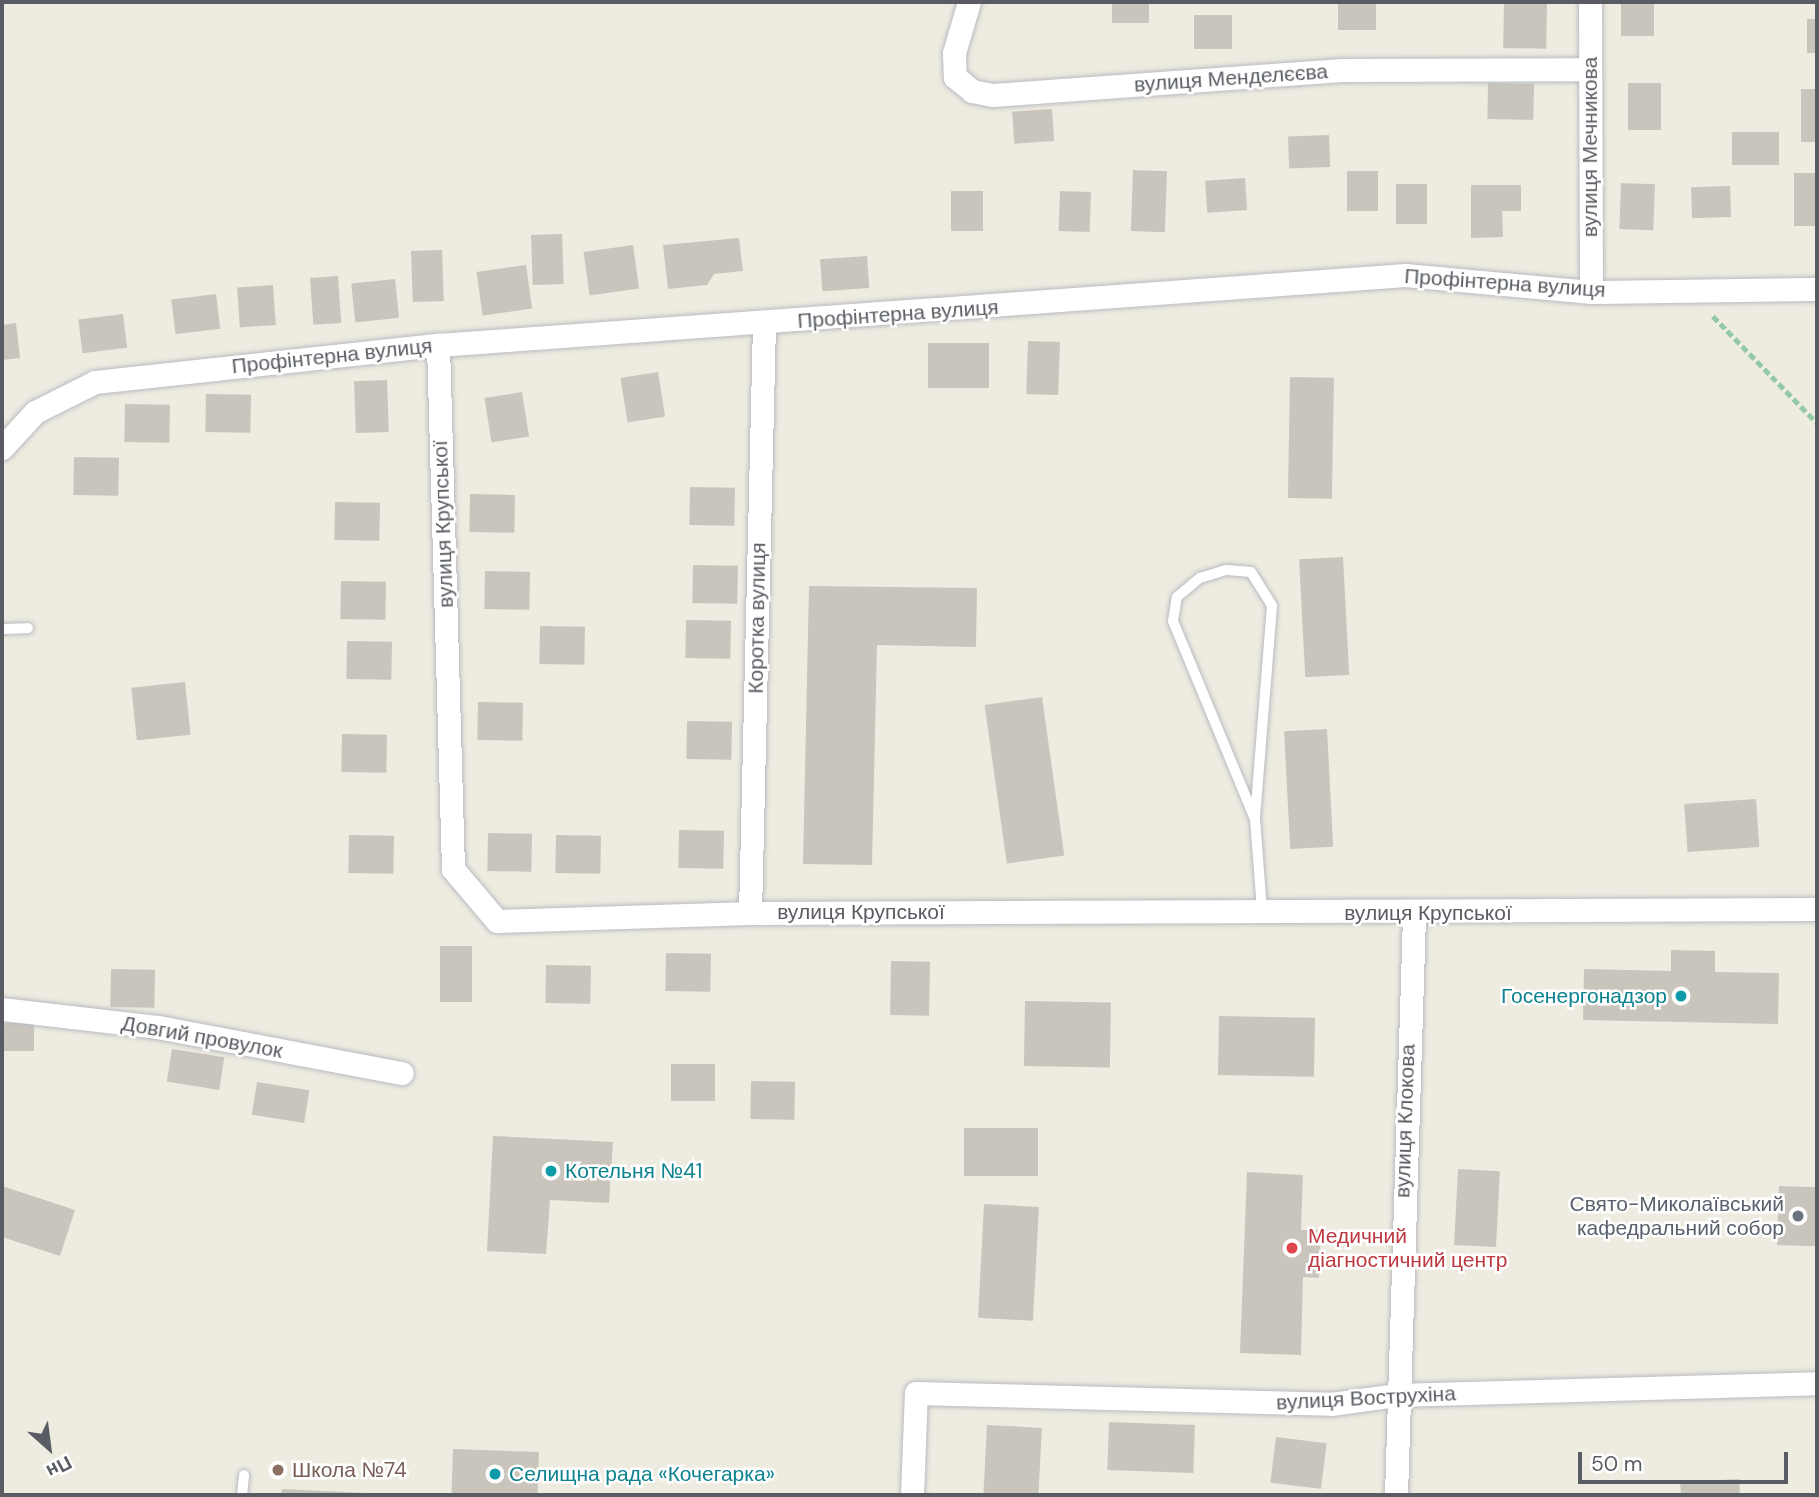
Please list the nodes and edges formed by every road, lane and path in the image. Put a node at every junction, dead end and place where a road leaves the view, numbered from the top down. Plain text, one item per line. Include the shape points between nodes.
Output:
1 (969, 2) edge
2 (1590, 2) edge
3 (1590, 69) junction
4 (1817, 289) edge
5 (1686, 290) junction
6 (1591, 292) junction
7 (764, 323) junction
8 (438, 345) junction
9 (1817, 423) edge
10 (2, 448) edge
11 (28, 628) dead end
12 (2, 629) edge
13 (1255, 819) junction
14 (1817, 909) edge
15 (1262, 911) junction
16 (750, 912) junction
17 (1414, 915) junction
18 (2, 1009) edge
19 (402, 1073) dead end
20 (1817, 1383) edge
21 (1397, 1395) junction
22 (244, 1475) dead end
23 (242, 1495) edge
24 (912, 1495) edge
25 (1396, 1495) edge

1 - 3 street, вулиця Менделєєва via 954,53 955,77 972,91 993,95 1342,70
2 - 3 street, вулиця Мечникова
3 - 6 street, вулиця Мечникова
4 - 5 street, Профінтерна вулиця
5 - 6 street, Профінтерна вулиця
5 - 9 path
6 - 7 street, Профінтерна вулиця via 1405,275
7 - 8 street, Профінтерна вулиця
7 - 16 street, Коротка вулиця
8 - 10 street, Профінтерна вулиця via 95,382 35,412
8 - 16 street, вулиця Крупської via 453,869 497,921
11 - 12 lane
13 - 13 lane via 1173,621 1177,597 1200,578 1227,570 1251,572 1272,606
13 - 15 lane
14 - 17 street, вулиця Крупської
15 - 16 street, вулиця Крупської
15 - 17 street, вулиця Крупської
17 - 21 street, вулиця Клокова
18 - 19 street, Довгий провулок via 158,1027
20 - 21 street, вулиця Вострухіна
21 - 24 street, вулиця Вострухіна via 1302,1405 916,1393
21 - 25 street, вулиця Клокова
22 - 23 lane

